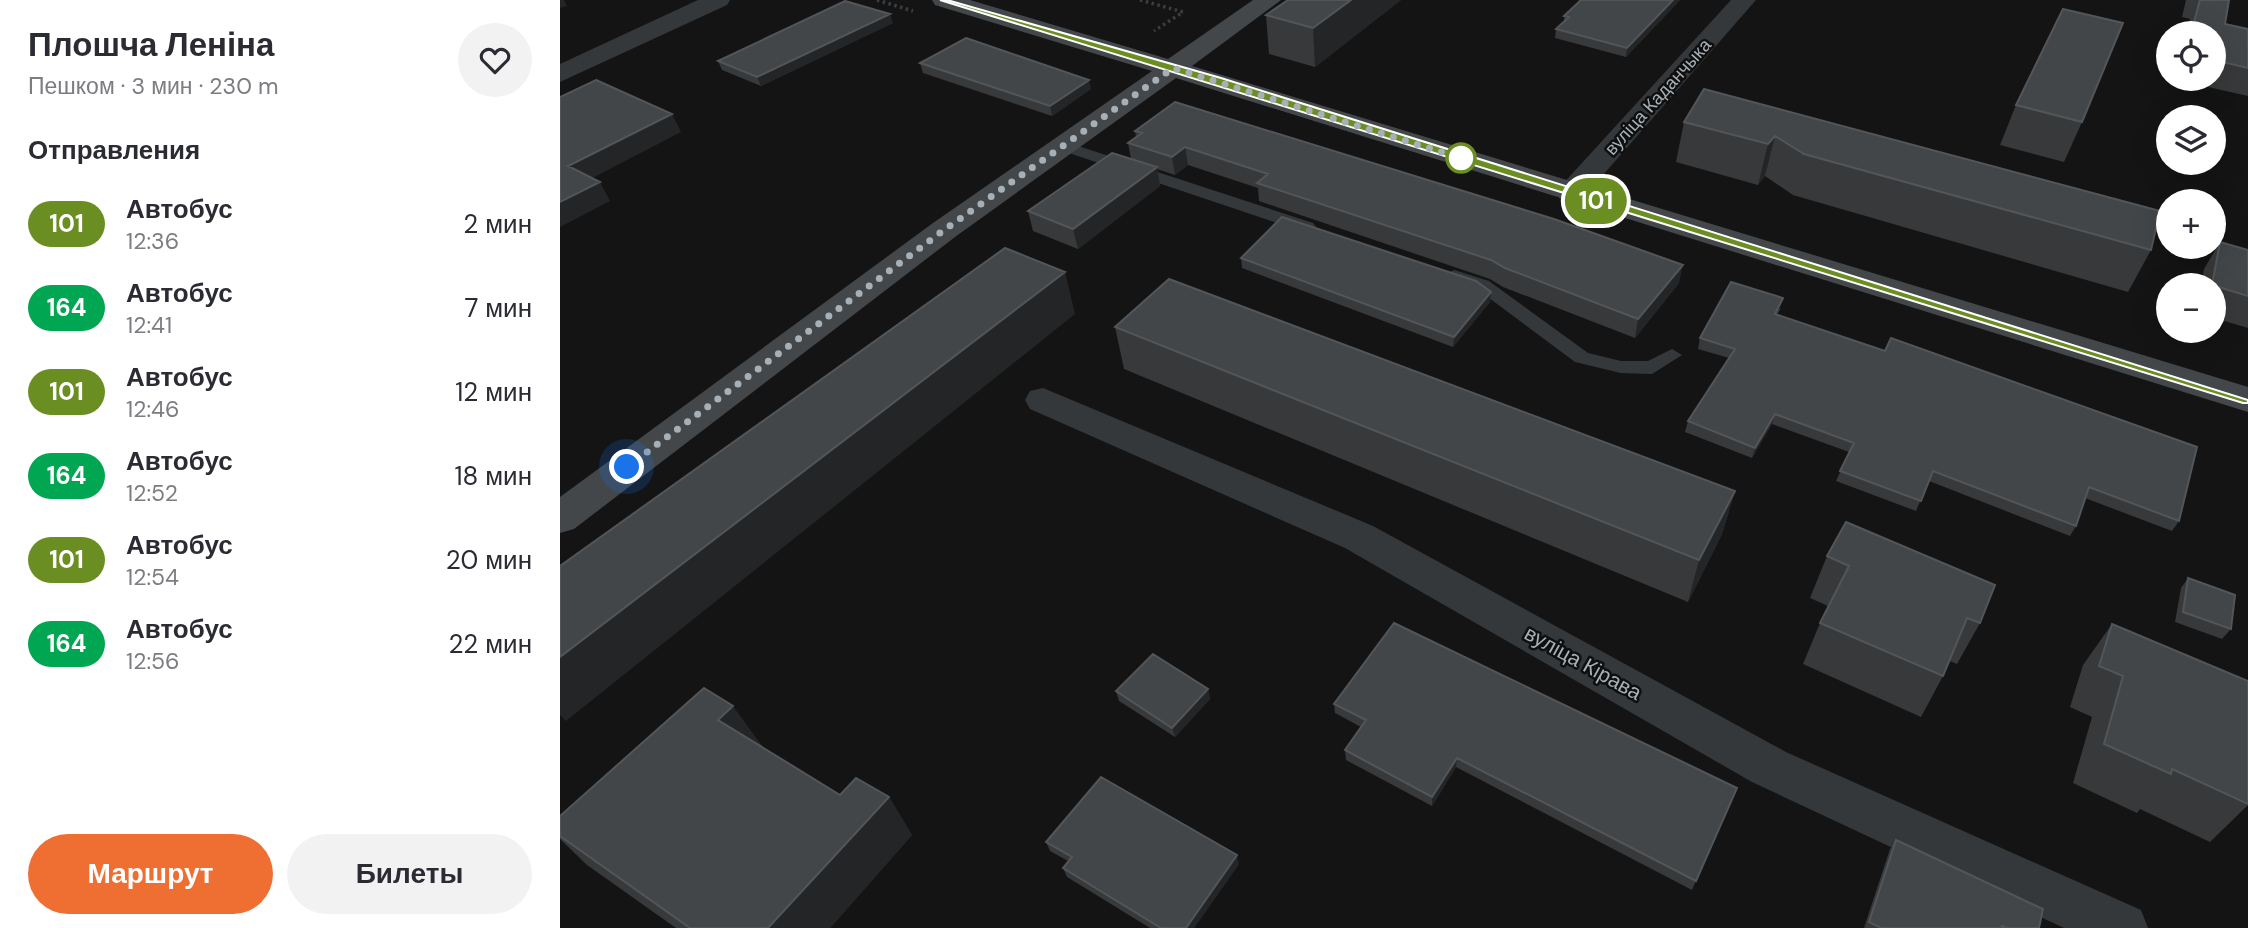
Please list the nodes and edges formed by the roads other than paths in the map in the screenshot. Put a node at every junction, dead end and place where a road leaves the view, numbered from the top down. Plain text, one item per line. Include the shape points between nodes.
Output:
1 (719, 0) edge
2 (944, 0) edge
3 (1269, 0) edge
4 (1744, 0) edge
5 (1173, 68) junction
6 (560, 74) edge
7 (1063, 146) junction
8 (1571, 193) junction
9 (1326, 233) edge
10 (1431, 268) edge
11 (1672, 355) dead end
12 (1043, 400) dead end
13 (2248, 400) edge
14 (560, 517) edge
15 (2122, 928) edge

1 - 6 street
2 - 5 street
3 - 5 street
4 - 8 street, вуліца Каданчыка
5 - 7 street
5 - 8 street
7 - 9 lane
7 - 14 street
8 - 13 street
10 - 11 lane via 1483,285 1582,358 1652,368
12 - 15 street, вуліца Кірава via 1359,537 1769,767

